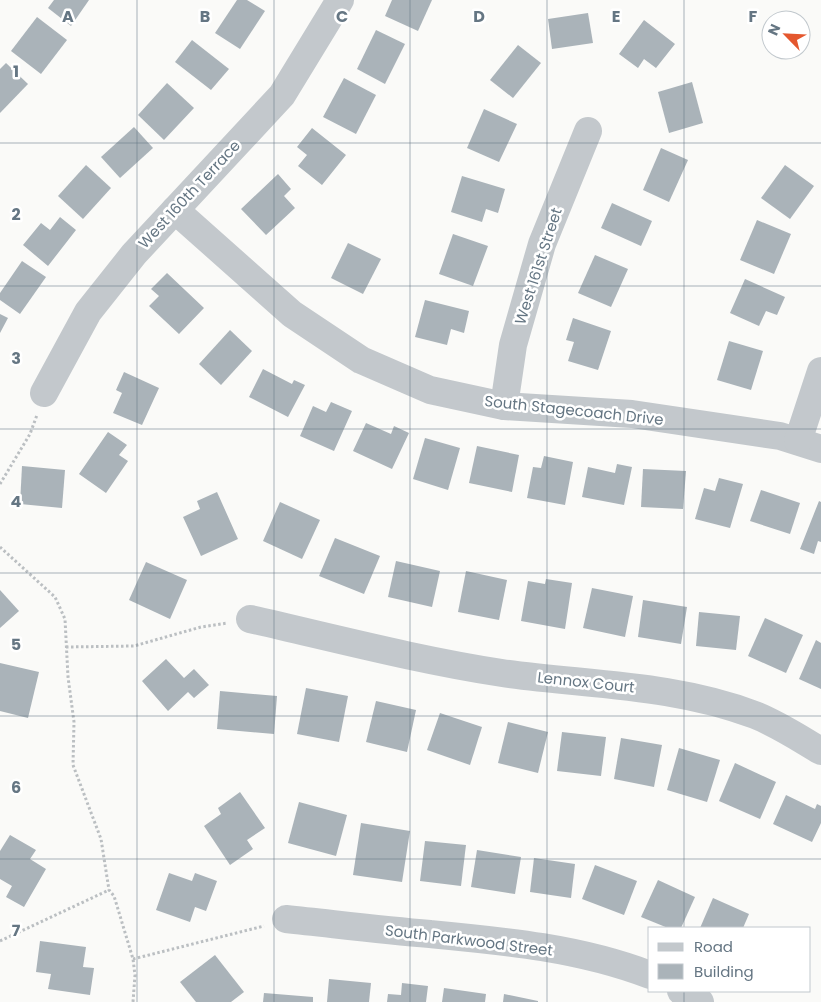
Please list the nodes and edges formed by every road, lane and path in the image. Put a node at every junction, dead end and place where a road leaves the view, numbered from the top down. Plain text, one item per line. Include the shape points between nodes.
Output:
1 (340, 0) edge
2 (588, 131) dead end
3 (175, 210) junction
4 (821, 371) edge
5 (44, 393) joint
6 (504, 406) junction
7 (809, 445) edge
8 (0, 484) edge
9 (0, 547) edge
10 (250, 619) joint
11 (66, 647) junction
12 (821, 751) edge
13 (110, 890) junction
14 (286, 919) joint
15 (0, 940) edge
16 (133, 959) junction
17 (648, 974) edge
18 (682, 992) edge
19 (133, 1002) edge
20 (700, 1002) edge

1 - 3 street, West 160th Terrace via 282,95
2 - 6 street, West 161st Street via 542,244 513,345
3 - 5 street, West 160th Terrace via 134,254 88,312
3 - 6 street, South Stagecoach Drive via 292,314 361,360 430,390
4 - 7 street
5 - 8 path via 30,434
6 - 7 street, South Stagecoach Drive via 632,414 780,436
9 - 11 path via 55,597 65,620
10 - 11 path via 201,627 134,646
10 - 12 street, Lennox Court via 435,662 679,694 755,715
11 - 13 path via 74,722 73,764 100,839
13 - 15 path
13 - 16 path
14 - 16 path via 250,931
14 - 17 street, South Parkwood Street via 542,948 590,956
16 - 19 path
18 - 20 street

